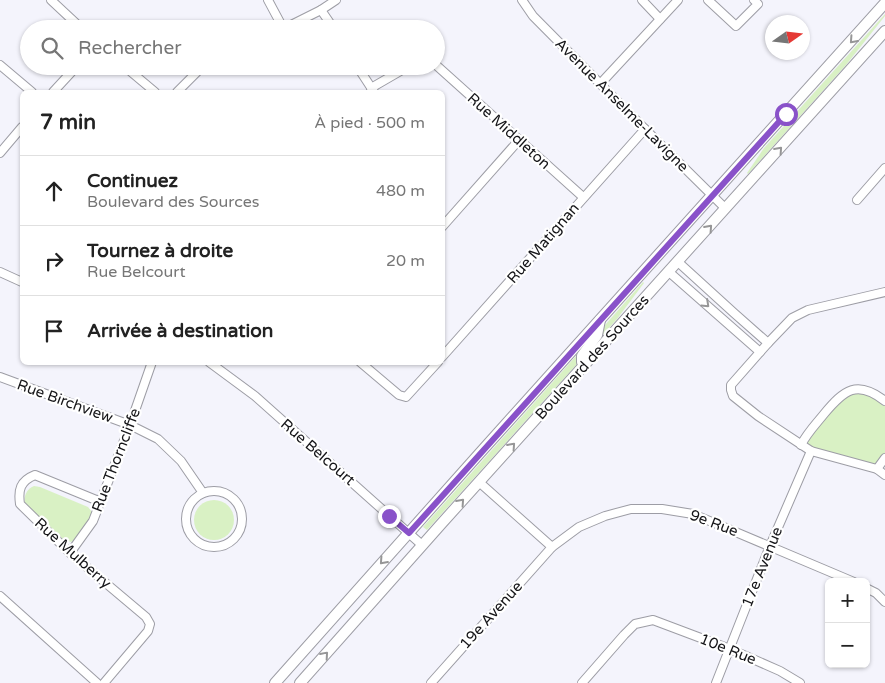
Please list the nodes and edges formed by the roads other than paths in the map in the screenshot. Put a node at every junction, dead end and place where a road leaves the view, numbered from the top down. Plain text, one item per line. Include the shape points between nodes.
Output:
1 (51, 0) edge
2 (268, 0) edge
3 (336, 0) edge
4 (522, 0) edge
5 (642, 0) edge
6 (678, 0) edge
7 (708, 0) edge
8 (754, 0) edge
9 (885, 3) edge
10 (322, 10) junction
11 (660, 19) junction
12 (72, 20) edge
13 (278, 20) edge
14 (301, 20) edge
15 (328, 20) edge
16 (885, 31) edge
17 (0, 66) edge
18 (445, 73) edge
19 (69, 75) edge
20 (135, 75) edge
21 (194, 75) edge
22 (363, 75) edge
23 (395, 75) edge
24 (601, 84) junction
25 (30, 90) edge
26 (55, 90) edge
27 (153, 90) edge
28 (179, 90) edge
29 (372, 90) edge
30 (644, 128) junction
31 (20, 129) edge
32 (519, 140) junction
33 (0, 153) edge
34 (885, 168) edge
35 (712, 196) junction
36 (583, 197) junction
37 (857, 200) dead end
38 (726, 208) junction
39 (445, 224) edge
40 (678, 262) junction
41 (0, 272) edge
42 (670, 272) junction
43 (20, 281) edge
44 (885, 292) edge
45 (600, 319) junction
46 (768, 343) junction
47 (760, 352) junction
48 (445, 354) edge
49 (151, 365) edge
50 (213, 365) edge
51 (364, 365) edge
52 (435, 365) edge
53 (584, 365) junction
54 (0, 377) edge
55 (885, 401) edge
56 (130, 425) junction
57 (801, 445) junction
58 (811, 451) junction
59 (885, 458) edge
60 (877, 469) junction
61 (885, 475) edge
62 (479, 482) junction
63 (203, 493) junction
64 (101, 502) junction
65 (409, 533) junction
66 (422, 545) junction
67 (770, 546) junction
68 (552, 547) junction
69 (70, 553) junction
70 (845, 578) edge
71 (870, 590) edge
72 (0, 596) edge
73 (885, 602) edge
74 (730, 649) junction
75 (97, 683) edge
76 (104, 683) edge
77 (275, 683) edge
78 (300, 683) edge
79 (431, 683) edge
80 (582, 683) edge
81 (716, 683) edge
82 (800, 683) edge

1 - 12 street
2 - 13 street
3 - 10 street
4 - 24 street, Avenue Anselme-Lavigne via 533,16
5 - 11 street
6 - 11 street
7 - 8 street via 736,26 758,4
9 -> 35 main road, Boulevard des Sources
10 - 14 street
10 - 15 street
11 - 24 street
38 -> 16 main road, Boulevard des Sources
17 - 25 street
18 - 32 street, Rue Middleton
19 - 26 street
20 - 27 street
21 - 28 street
22 - 29 street
23 - 29 street
24 - 30 street, Avenue Anselme-Lavigne
30 - 35 street, Avenue Anselme-Lavigne
30 - 36 street, Rue Matignan
31 - 33 street
32 - 36 street, Rue Middleton
32 - 39 street
34 - 37 street
35 - 38 street, Avenue Anselme-Lavigne
35 - 45 main road, Boulevard des Sources
36 - 48 street, Rue Matignan
40 -> 38 main road, Boulevard des Sources
40 - 42 main road, Boulevard des Sources
40 - 46 street
41 - 43 street
42 -> 47 street
42 - 53 main road, Boulevard des Sources
44 - 46 street via 808,310 792,318
45 - 53 main road via 596,337 582,356
45 - 65 main road, Boulevard des Sources
46 - 47 street
47 - 57 street via 731,385 733,396
49 - 56 street, Rue Thorncliffe
50 - 65 street, Rue Belcourt via 255,396
51 - 52 street via 399,395 406,396
62 -> 53 main road, Boulevard des Sources
54 - 56 street, Rue Birchview
55 - 57 street via 870,390 844,393
56 - 63 street, Rue Birchview via 158,439 181,461
56 - 64 street, Rue Thorncliffe
57 - 58 street
58 - 60 street
58 - 67 street, 17e Avenue
59 - 60 street
60 - 61 street
66 -> 62 main road, Boulevard des Sources
62 - 68 street
63 - 63 street via 221,492 236,501 240,509 241,527 237,535 223,546 204,546 196,541 186,524 189,506
64 - 69 street, Rue Thorncliffe via 93,521
64 - 69 street, Rue Mulberry via 35,475 20,486 20,504
65 - 66 street, Rue Belcourt
65 -> 77 main road, Boulevard des Sources
78 -> 66 main road, Boulevard des Sources
67 - 68 street, 9e Rue via 693,514 631,509 579,527
67 - 70 street, 9e Rue
67 - 74 street, 17e Avenue
68 - 79 street, 19e Avenue
69 - 76 street, Rue Mulberry via 146,617 150,624 148,631
71 - 73 street
72 - 75 street
74 - 80 street, 10e Rue via 653,620 635,624
74 - 81 street, 17e Avenue
74 - 82 street, 10e Rue

